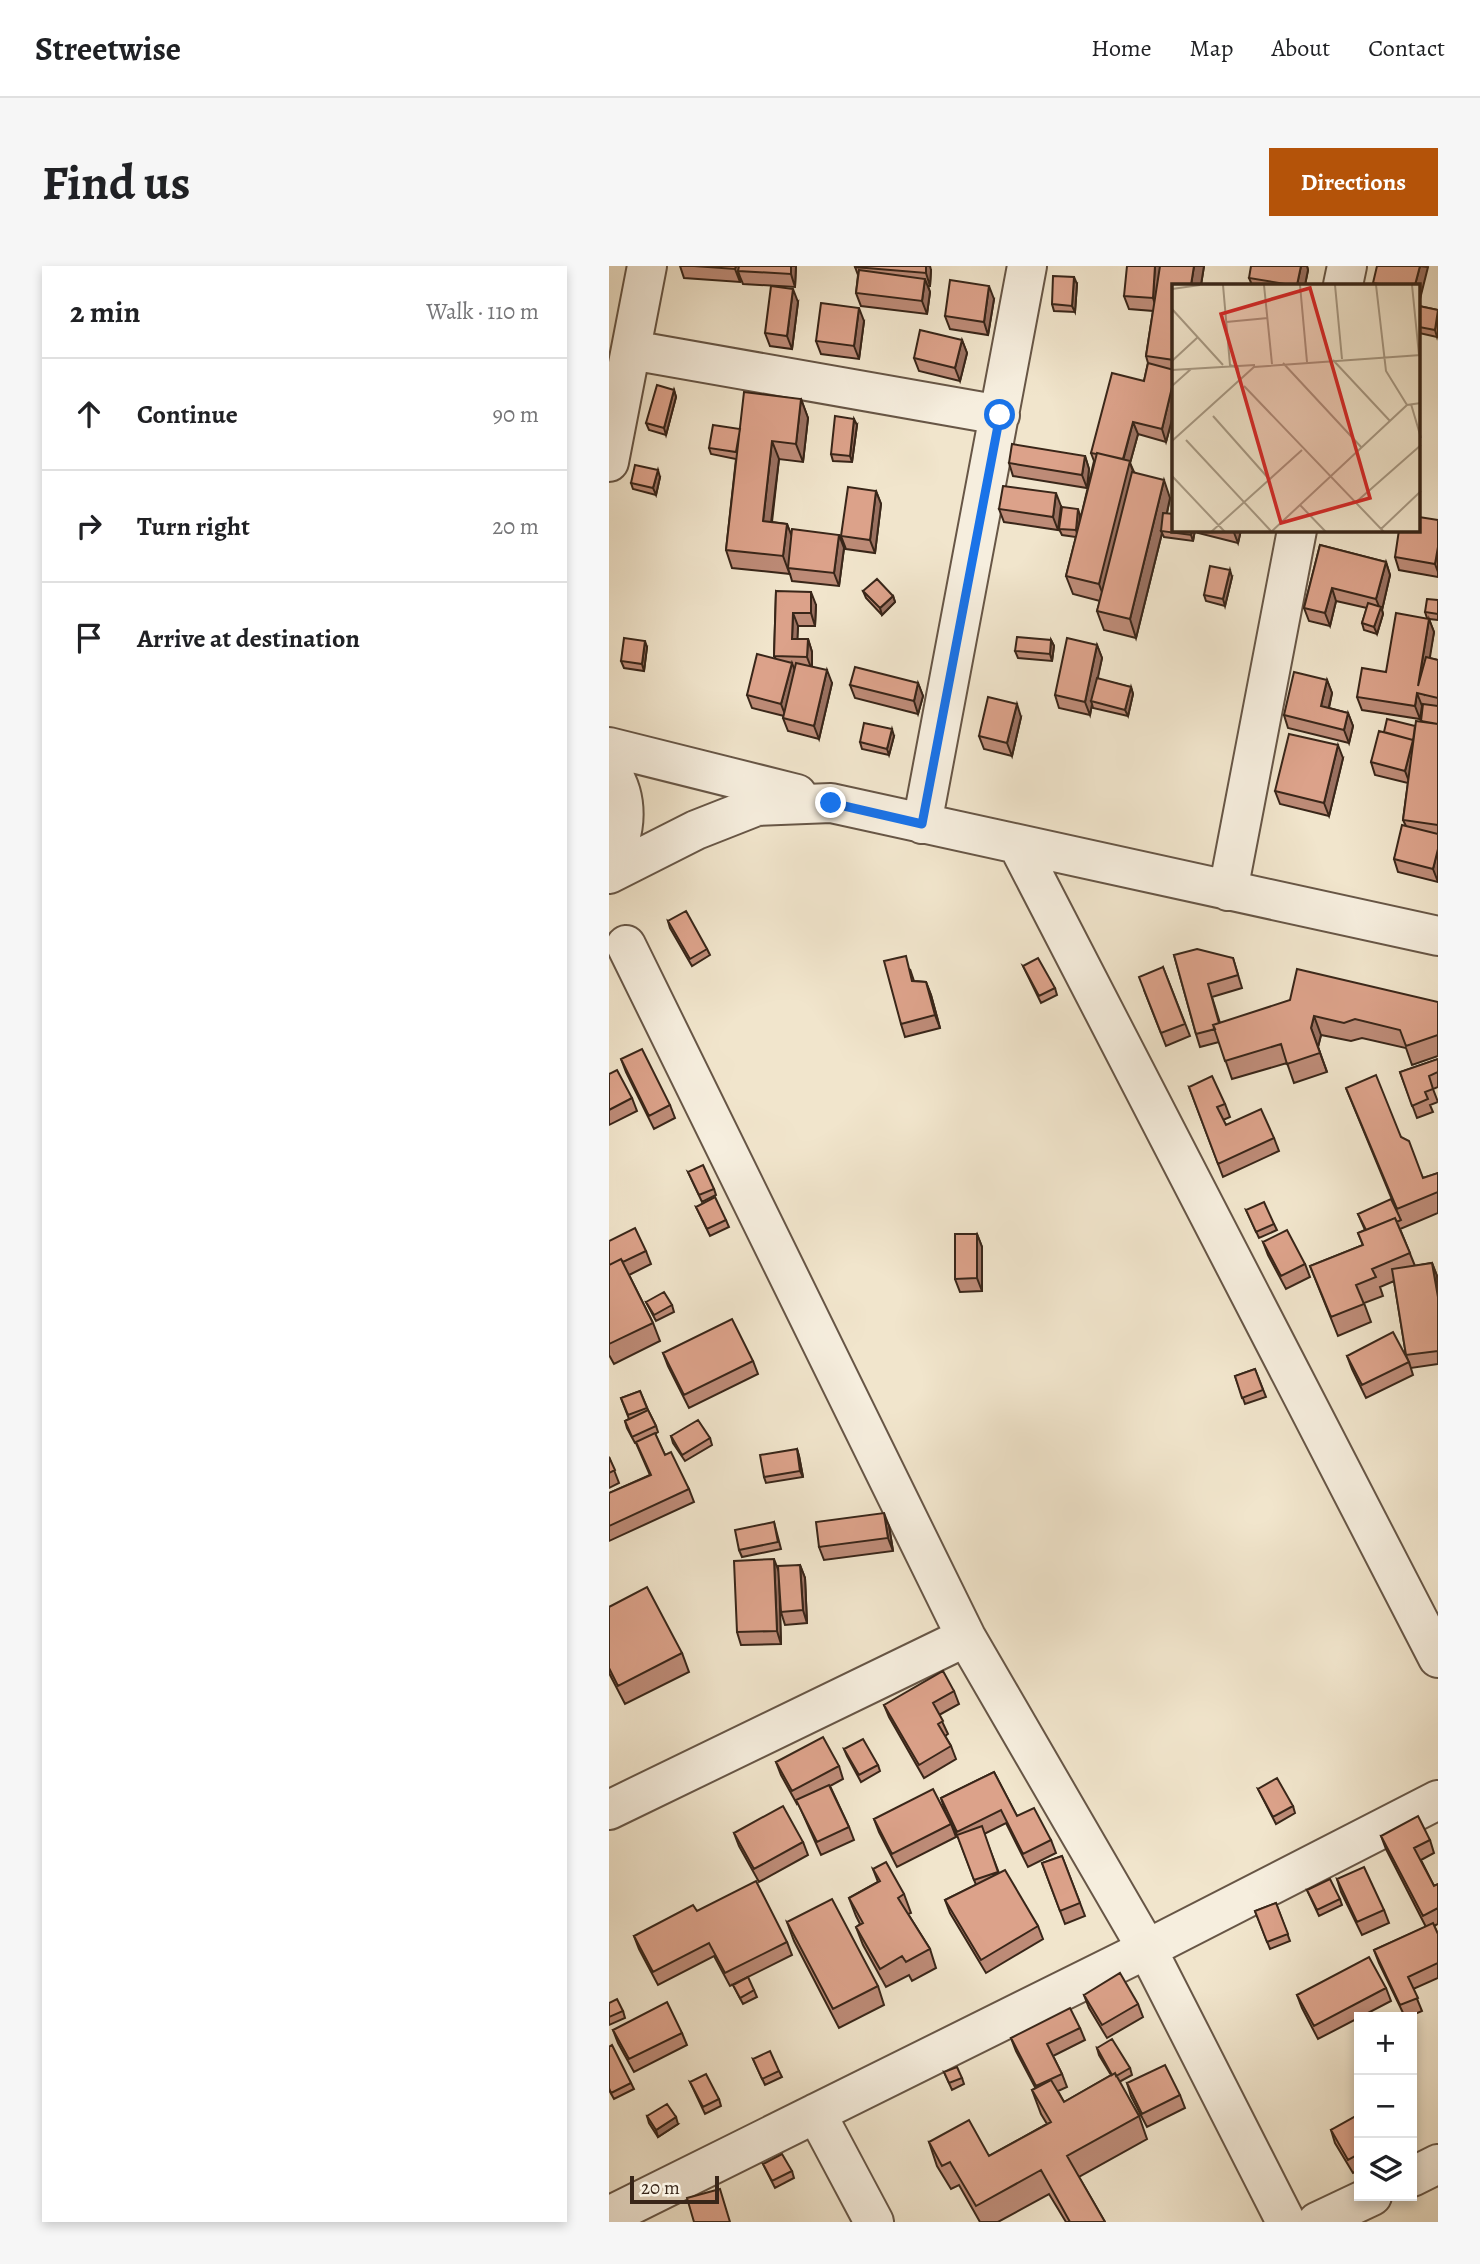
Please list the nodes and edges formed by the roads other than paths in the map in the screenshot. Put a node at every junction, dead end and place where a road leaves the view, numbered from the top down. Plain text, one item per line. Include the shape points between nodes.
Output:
1 (647, 266) edge
2 (1027, 266) edge
3 (1347, 266) edge
4 (1343, 284) edge
5 (631, 350) junction
6 (1000, 415) junction
7 (609, 462) edge
8 (1297, 532) edge
9 (609, 747) edge
10 (609, 769) edge
11 (831, 803) junction
12 (922, 824) junction
13 (1018, 845) junction
14 (609, 861) edge
15 (609, 874) edge
16 (1228, 891) junction
17 (1438, 936) edge
18 (626, 945) dead end
19 (966, 1637) junction
20 (1438, 1658) edge
21 (1438, 1800) edge
22 (611, 1805) edge
23 (1147, 1949) junction
24 (816, 2113) junction
25 (1438, 2164) edge
26 (1417, 2174) edge
27 (1361, 2201) edge
28 (609, 2216) edge
29 (874, 2222) edge
30 (1286, 2222) edge
31 (1317, 2222) edge

1 - 5 street
2 - 6 street
3 - 4 street
5 - 6 street
5 - 7 street
6 - 12 street
8 - 16 street
9 - 11 street
10 - 14 street via 617,779 624,806 622,833
11 - 12 street
11 - 15 street via 757,806 696,830
12 - 13 street
13 - 16 street
13 - 20 street
16 - 17 street
18 - 19 street
19 - 22 street
19 - 23 street
21 - 23 street
23 - 24 street
23 - 30 street
24 - 28 street
24 - 29 street
25 - 26 street
27 - 31 street

